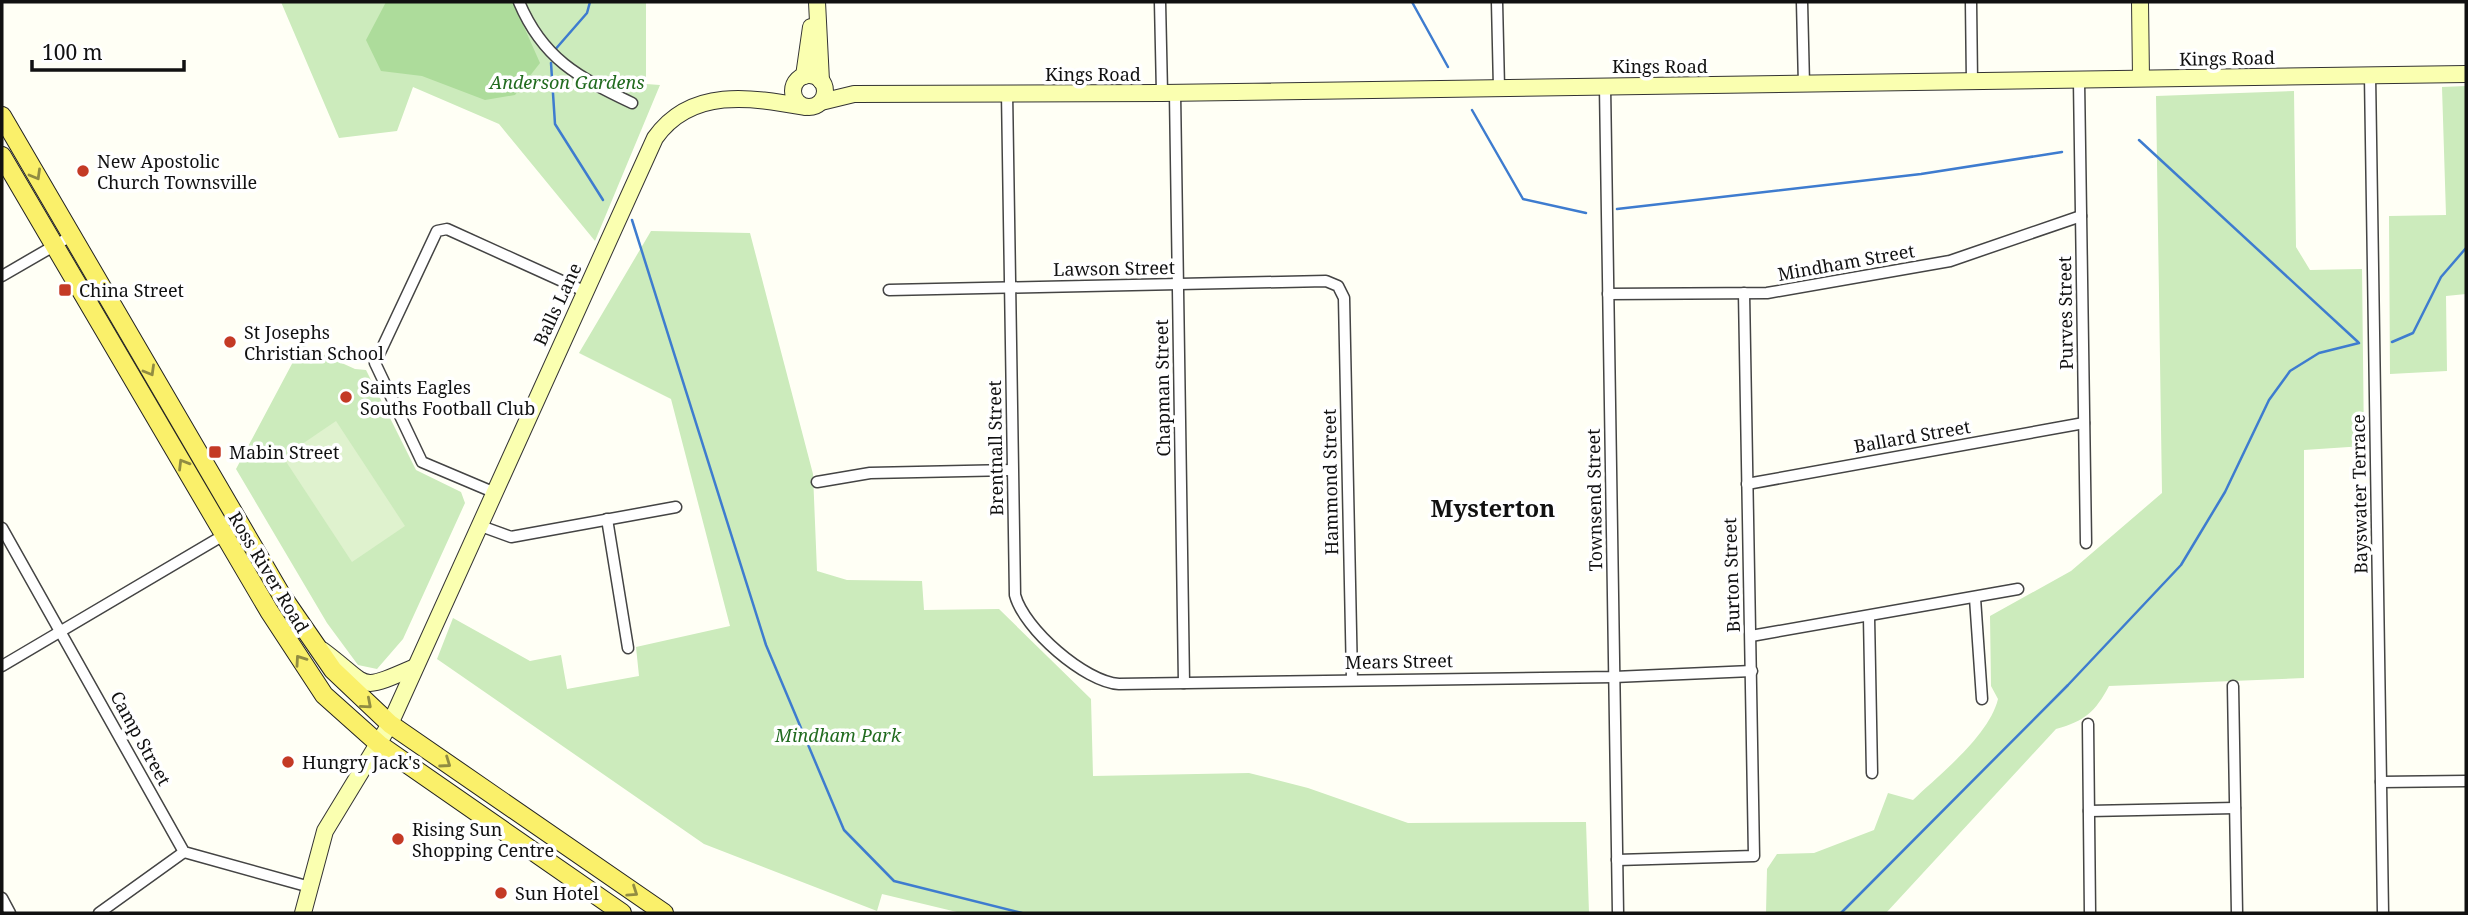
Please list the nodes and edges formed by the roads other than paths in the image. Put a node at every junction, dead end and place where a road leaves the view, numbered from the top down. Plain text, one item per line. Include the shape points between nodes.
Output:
1 (519, 2) edge
2 (816, 2) edge
3 (1160, 2) edge
4 (1497, 2) edge
5 (1802, 2) edge
6 (1971, 2) edge
7 (2140, 2) edge
8 (2466, 74) edge
9 (2370, 75) junction
10 (2141, 78) junction
11 (801, 79) junction
12 (2079, 81) junction
13 (1972, 82) junction
14 (822, 83) junction
15 (1804, 85) junction
16 (1605, 86) junction
17 (1499, 88) junction
18 (1007, 92) junction
19 (1169, 93) junction
20 (854, 94) junction
21 (755, 98) junction
22 (632, 103) dead end
23 (813, 104) junction
24 (2, 116) edge
25 (2, 156) edge
26 (2081, 216) junction
27 (71, 236) junction
28 (54, 246) junction
29 (2, 276) edge
30 (1177, 285) junction
31 (1338, 286) joint
32 (1011, 288) junction
33 (890, 290) dead end
34 (584, 291) junction
35 (1744, 293) junction
36 (1608, 294) junction
37 (2084, 423) junction
38 (1012, 470) junction
39 (817, 482) dead end
40 (1746, 484) junction
41 (493, 492) junction
42 (676, 507) dead end
43 (607, 519) junction
44 (478, 525) junction
45 (2, 528) edge
46 (233, 530) junction
47 (2085, 543) dead end
48 (2018, 589) dead end
49 (1975, 598) junction
50 (1870, 617) junction
51 (62, 631) junction
52 (1751, 636) junction
53 (314, 644) junction
54 (628, 648) dead end
55 (2, 666) edge
56 (415, 667) junction
57 (1752, 671) junction
58 (1614, 677) junction
59 (1352, 679) junction
60 (1184, 683) junction
61 (2233, 685) dead end
62 (1982, 699) dead end
63 (390, 724) junction
64 (2088, 724) dead end
65 (380, 744) junction
66 (1871, 773) dead end
67 (2466, 781) edge
68 (2381, 782) junction
69 (2235, 808) junction
70 (2089, 811) junction
71 (184, 852) junction
72 (1617, 860) junction
73 (310, 887) junction
74 (2, 898) edge
75 (303, 912) edge
76 (10, 913) edge
77 (99, 913) edge
78 (622, 913) edge
79 (664, 913) edge
80 (1618, 913) edge
81 (2090, 913) edge
82 (2237, 913) edge
83 (2383, 913) edge

1 - 22 street via 537,40 551,54
2 - 11 main road
2 - 14 main road
3 - 19 street, Chapman Street
4 - 17 street
5 - 15 street
6 - 13 street
7 - 10 main road
8 - 9 main road, Kings Road
9 - 10 main road, Kings Road
9 - 68 street, Bayswater Terrace
10 - 12 main road, Kings Road
11 - 14 main road, Kings Road
11 - 21 main road, Balls Lane
11 - 23 main road via 794,96
12 - 13 main road, Kings Road
12 - 26 street, Purves Street
13 - 15 main road, Kings Road
14 - 20 main road, Kings Road
14 - 23 main road
15 - 16 main road, Kings Road
16 - 17 main road, Kings Road
16 - 36 street, Townsend Street
17 - 19 main road, Kings Road
18 - 19 main road, Kings Road
18 - 20 main road, Kings Road
18 - 32 street, Brentnall Street
19 - 30 street, Chapman Street
20 - 23 main road, Kings Road
21 - 23 main road, Balls Lane
21 - 34 main road, Balls Lane via 693,104 669,120 655,138
24 -> 27 main road, Ross River Road
25 - 28 main road, Ross River Road
26 - 35 street, Mindham Street via 1950,261 1767,293
26 - 37 street, Purves Street
27 - 28 street
27 -> 46 main road, Ross River Road
28 - 29 street
46 -> 28 main road, Ross River Road
30 - 31 street, Lawson Street via 1326,281
30 - 32 street, Lawson Street
30 - 60 street, Chapman Street
31 - 59 street, Hammond Street via 1344,298
32 - 33 street, Lawson Street
32 - 38 street, Brentnall Street
34 - 41 main road, Balls Lane
34 - 41 street via 447,229 437,232 375,363 422,462
35 - 36 street, Mindham Street
35 - 40 street, Burton Street
36 - 58 street, Townsend Street
37 - 40 street, Ballard Street
37 - 47 street, Purves Street
38 - 39 street via 870,473
38 - 60 street, Brentnall Street via 1015,595 1024,617 1099,681
40 - 52 street, Burton Street
41 - 44 main road, Balls Lane
42 - 43 street
43 - 44 street via 511,537
43 - 54 street
44 - 56 main road, Balls Lane
45 - 51 street, Camp Street
46 - 51 street
46 - 53 main road, Ross River Road
65 -> 46 main road, Ross River Road via 324,695 294,653
48 - 49 street
49 - 50 street
49 - 62 street
50 - 52 street
50 - 66 street
51 - 55 street
51 - 71 street, Camp Street
52 - 57 street, Burton Street
53 - 56 main road via 368,684
53 -> 63 main road, Ross River Road via 353,692
56 - 63 main road, Balls Lane
57 - 58 street, Mears Street
57 - 72 street, Burton Street via 1754,856
58 - 59 street, Mears Street
58 - 72 street, Townsend Street
59 - 60 street, Mears Street
61 - 69 street
63 - 65 main road, Balls Lane
63 -> 79 main road, Ross River Road
64 - 70 street
65 - 73 main road, Balls Lane via 328,824
65 - 78 main road, Ross River Road
67 - 68 street
68 - 83 street, Bayswater Terrace
69 - 70 street
69 - 82 street
70 - 81 street
71 - 73 street
71 - 77 street
72 - 80 street, Townsend Street
73 - 75 main road, Balls Lane
74 - 76 street

